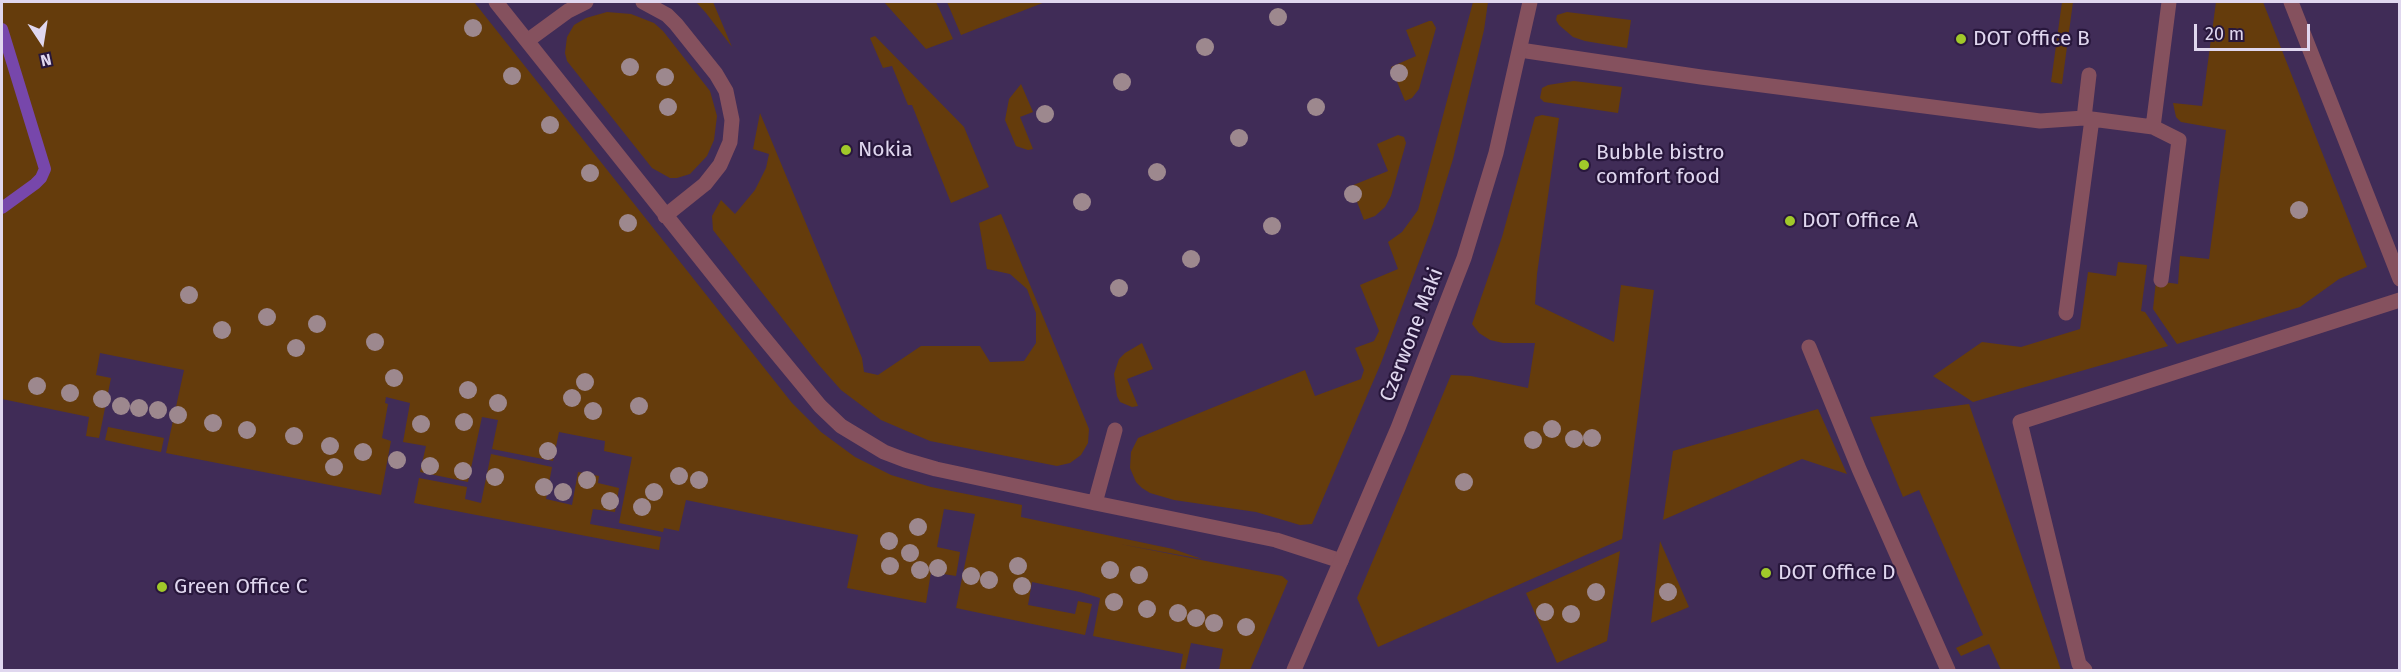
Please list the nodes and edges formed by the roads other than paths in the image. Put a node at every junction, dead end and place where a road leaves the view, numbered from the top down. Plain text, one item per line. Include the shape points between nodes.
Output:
1 (496, 2) edge
2 (586, 2) edge
3 (644, 2) edge
4 (1530, 2) edge
5 (2169, 2) edge
6 (2291, 2) edge
7 (527, 41) junction
8 (1521, 50) junction
9 (2089, 75) dead end
10 (2088, 119) junction
11 (2153, 127) junction
12 (665, 216) junction
13 (2400, 279) edge
14 (2161, 280) dead end
15 (2400, 300) edge
16 (2066, 313) dead end
17 (1809, 347) dead end
18 (1115, 430) dead end
19 (1095, 503) junction
20 (1341, 561) junction
21 (1294, 670) edge
22 (1948, 670) edge
23 (2085, 670) edge

1 - 7 street
2 - 7 street
3 - 12 street via 676,24 716,74 726,91 732,120 730,142 720,165 705,184
4 - 8 street, Czerwone Maki
5 - 11 street
6 - 13 street
7 - 12 street
8 - 10 street via 2040,121
8 - 20 street, Czerwone Maki via 1496,153 1464,258
9 - 10 street
10 - 11 street
10 - 16 street
11 - 14 street via 2179,140
12 - 19 street via 820,406 841,426 905,460
15 - 23 street via 2020,422 2079,664
17 - 22 street
18 - 19 street
19 - 20 street via 1276,540
20 - 21 street, Czerwone Maki

